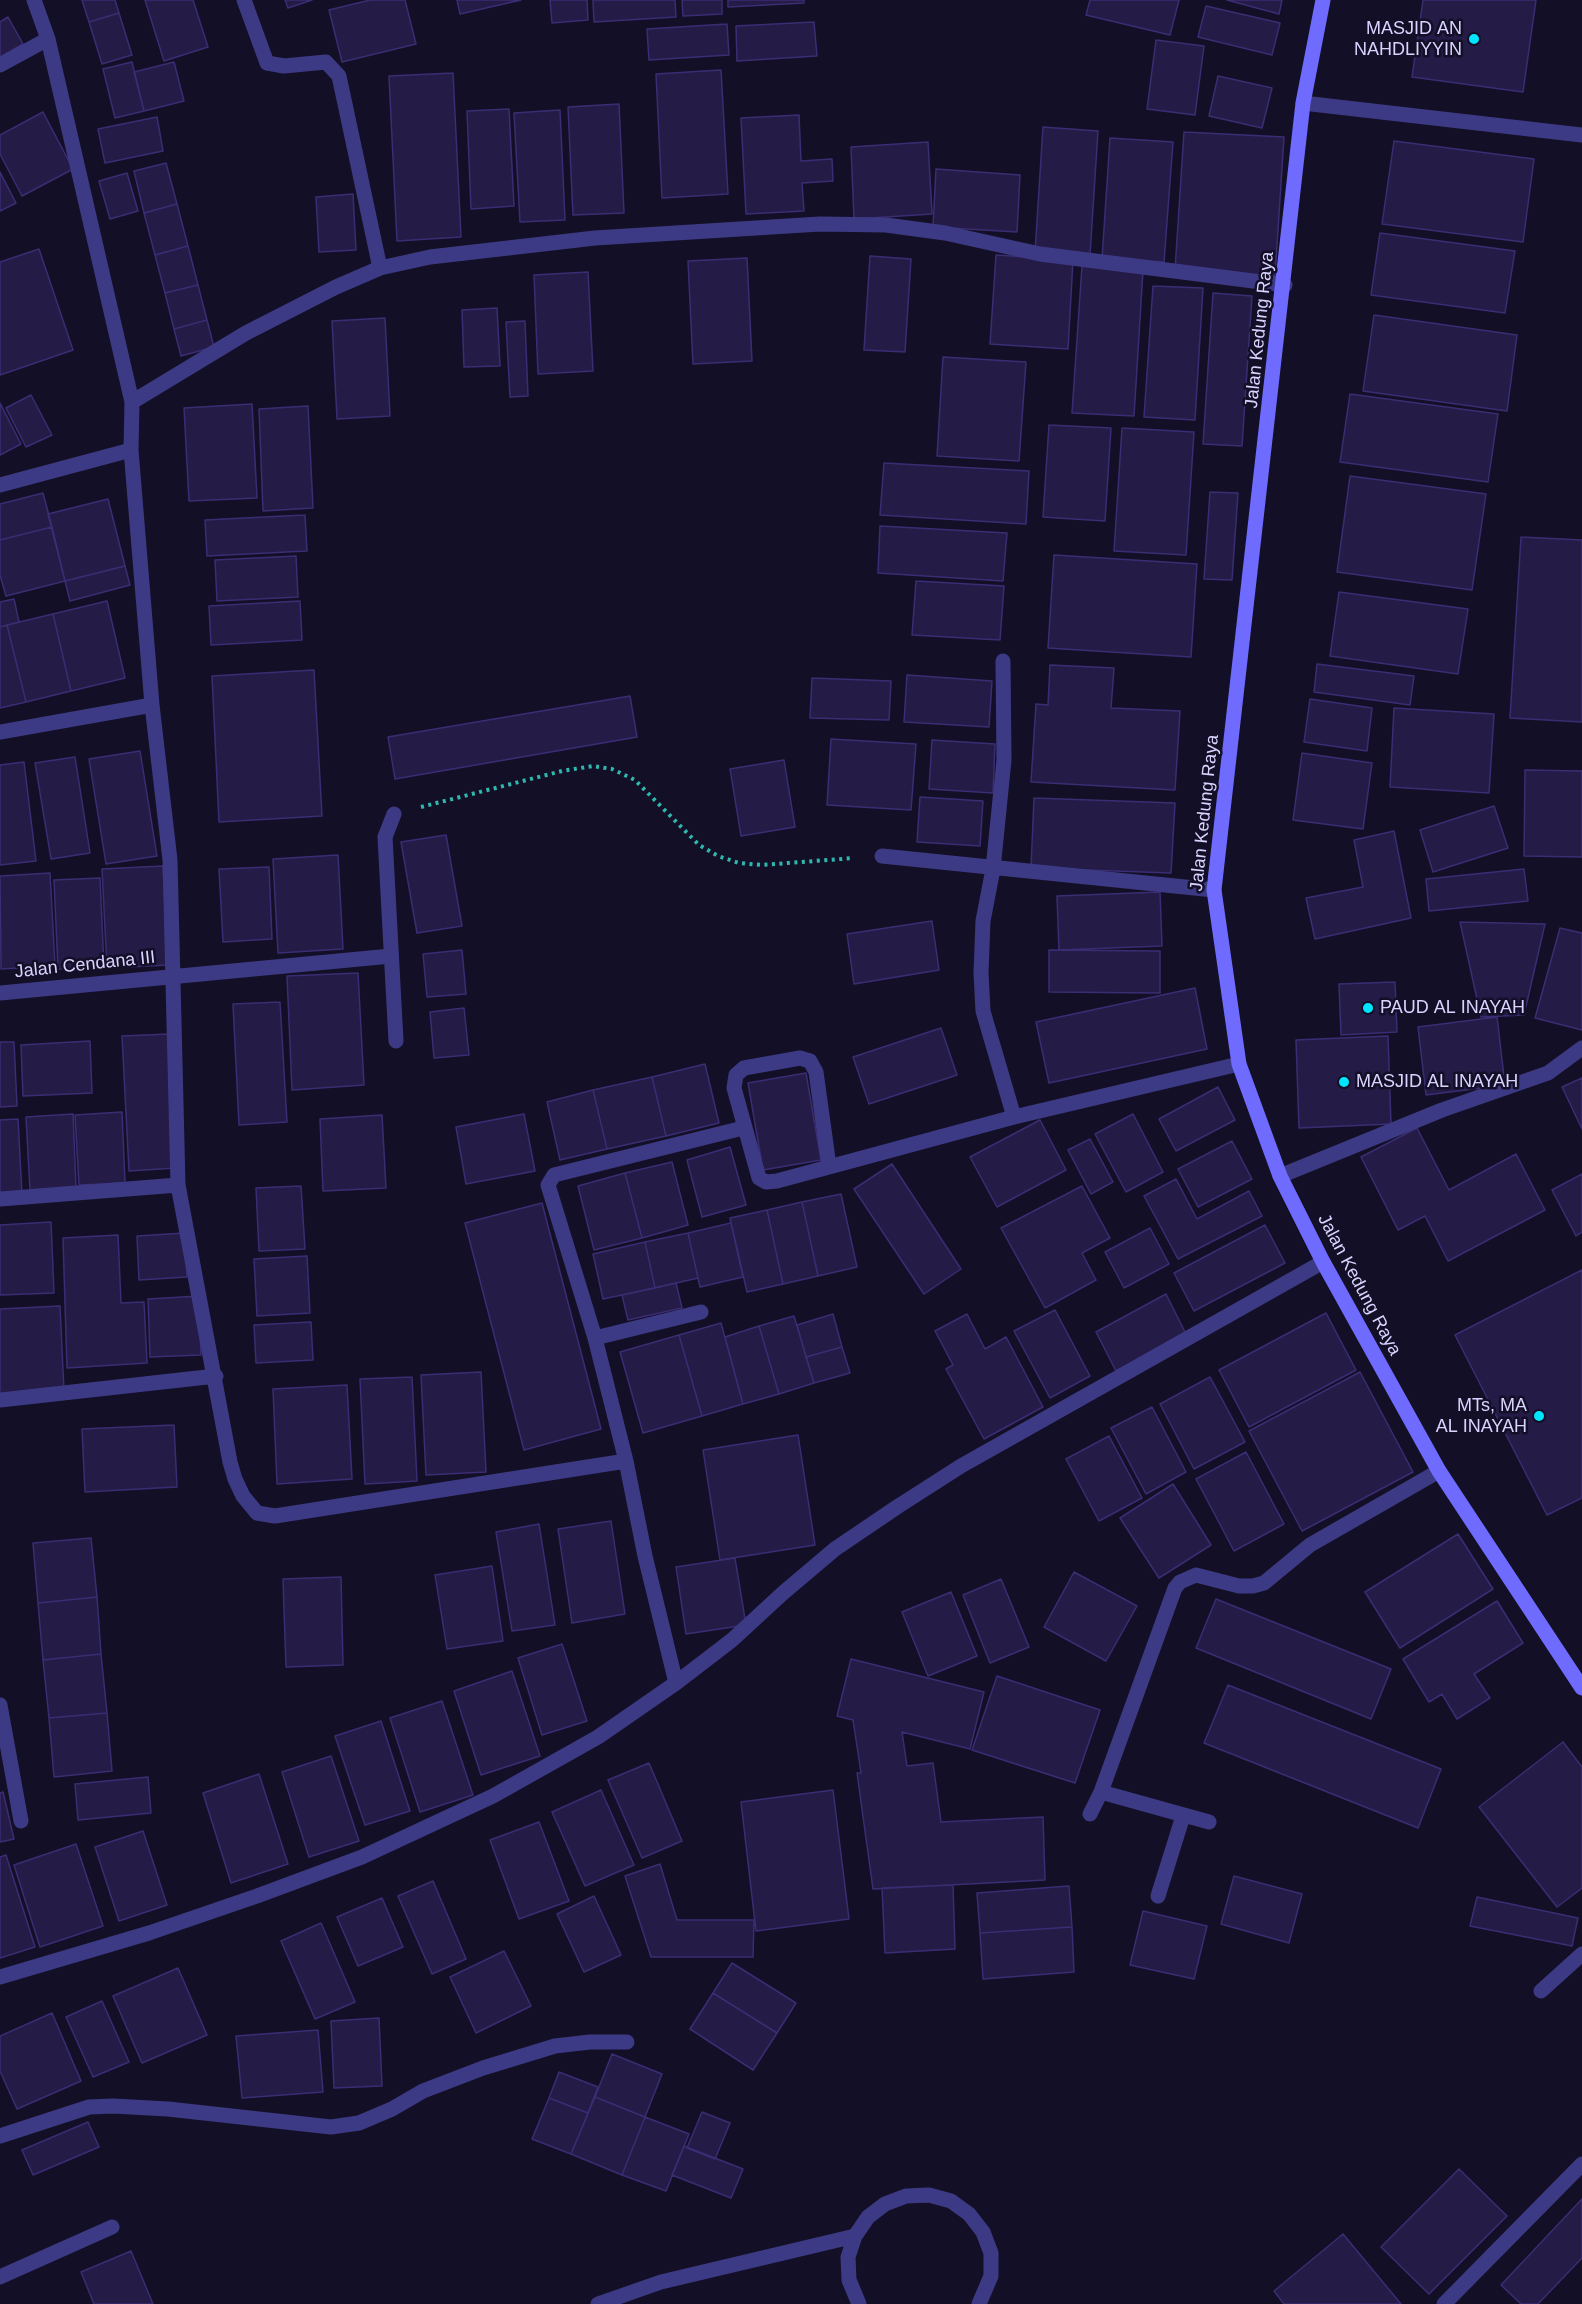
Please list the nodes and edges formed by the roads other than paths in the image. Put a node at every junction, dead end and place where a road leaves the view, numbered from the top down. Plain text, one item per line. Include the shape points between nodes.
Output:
1 (34, 0) edge
2 (244, 0) edge
3 (1323, 0) edge
4 (48, 39) junction
5 (0, 65) edge
6 (1303, 103) junction
7 (1582, 135) edge
8 (380, 268) junction
9 (1285, 285) junction
10 (132, 402) junction
11 (131, 450) junction
12 (0, 484) edge
13 (1003, 661) dead end
14 (152, 705) junction
15 (0, 732) edge
16 (394, 814) road end
17 (882, 856) road end
18 (993, 869) junction
19 (1214, 890) junction
20 (392, 956) junction
21 (174, 975) junction
22 (0, 993) edge
23 (396, 1041) dead end
24 (1582, 1048) edge
25 (1239, 1064) junction
26 (1014, 1117) junction
27 (743, 1128) junction
28 (829, 1166) junction
29 (1280, 1176) junction
30 (178, 1185) junction
31 (0, 1199) edge
32 (1323, 1262) junction
33 (701, 1312) dead end
34 (595, 1338) junction
35 (216, 1376) junction
36 (0, 1400) edge
37 (626, 1461) junction
38 (1439, 1471) junction
39 (676, 1683) junction
40 (1582, 1688) edge
41 (0, 1705) edge
42 (1101, 1792) junction
43 (1090, 1815) dead end
44 (1183, 1816) junction
45 (21, 1821) dead end
46 (1209, 1822) dead end
47 (1158, 1896) dead end
48 (1582, 1954) edge
49 (0, 1977) edge
50 (1541, 1991) dead end
51 (627, 2042) dead end
52 (0, 2136) edge
53 (1582, 2164) edge
54 (112, 2227) dead end
55 (855, 2236) junction
56 (0, 2277) edge
57 (853, 2303) edge
58 (598, 2304) edge
59 (979, 2304) edge
60 (1444, 2304) edge

1 - 4 street
2 - 8 street via 267,63 284,66 326,62 339,76
3 - 6 street, Jalan Kedung Raya
4 - 5 street
4 - 10 street
6 - 7 street
6 - 9 street, Jalan Kedung Raya
8 - 9 street via 430,257 595,238 831,224 886,225 1040,254
8 - 10 street via 246,333
9 - 19 street, Jalan Kedung Raya
10 - 11 street
11 - 12 street
11 - 14 street
13 - 18 street via 1004,760
14 - 15 street
14 - 21 street via 170,860
16 - 20 street via 385,837
17 - 18 street
18 - 19 street
18 - 26 street via 983,921 983,1011
19 - 25 street, Jalan Kedung Raya
20 - 21 street, Jalan Cendana III
20 - 23 street
21 - 22 street, Jalan Cendana III
21 - 30 street
24 - 29 street via 1548,1073 1442,1110
25 - 26 street
25 - 29 street, Jalan Kedung Raya
26 - 28 street
27 - 28 street via 759,1178 766,1182
27 - 28 street via 734,1088 736,1075 744,1068 800,1058 810,1061 816,1072
27 - 34 street via 550,1179 548,1185
29 - 32 street, Jalan Kedung Raya
30 - 31 street
30 - 35 street
32 - 38 street, Jalan Kedung Raya
32 - 39 street via 961,1466 897,1507 835,1549 732,1640
33 - 34 street
34 - 37 street
35 - 36 street
35 - 37 street via 230,1462 243,1496 257,1513 275,1516
37 - 39 street
38 - 40 street, Jalan Kedung Raya
38 - 42 street via 1310,1545 1264,1583 1239,1586 1196,1575 1180,1581
39 - 49 street via 598,1737 494,1796 362,1857 149,1933
41 - 45 street
42 - 43 street
42 - 44 street
44 - 46 street
44 - 47 street
48 - 50 street
51 - 52 street via 555,2046 423,2091 359,2123 331,2127 113,2106 89,2107
53 - 60 street
54 - 56 street
55 - 57 street via 848,2257
55 - 58 street via 661,2282
55 - 59 street via 868,2217 885,2204 906,2196 929,2195 951,2201 969,2214 983,2232 991,2253 991,2276

